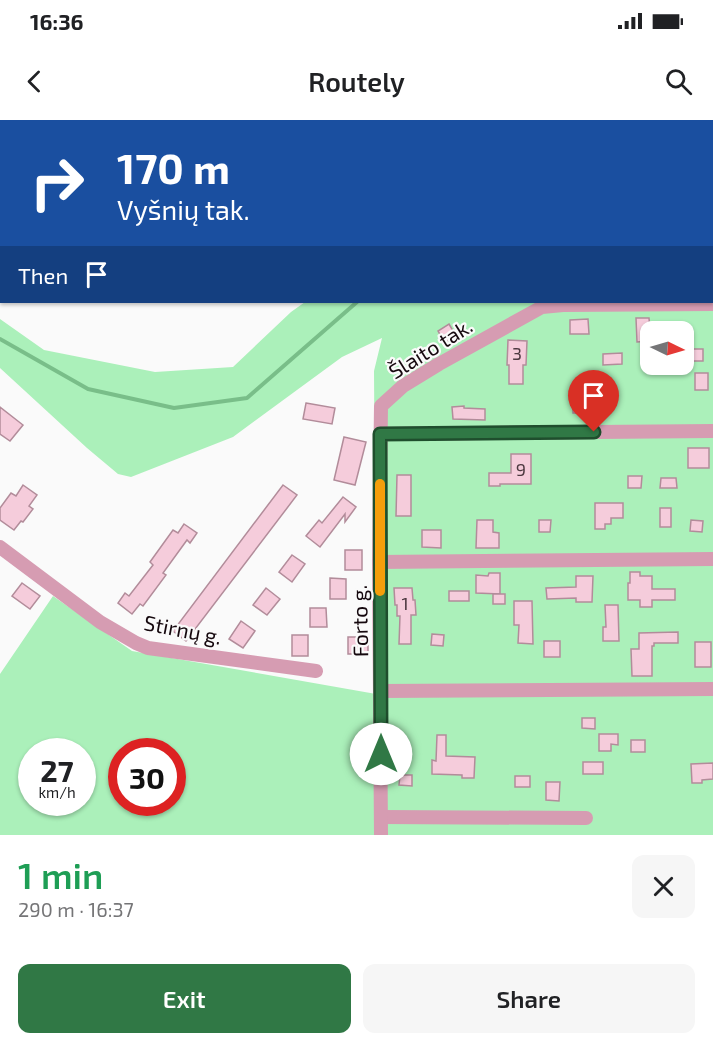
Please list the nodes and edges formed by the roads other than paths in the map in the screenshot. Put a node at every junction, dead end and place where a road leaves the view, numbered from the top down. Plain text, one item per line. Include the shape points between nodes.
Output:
1 (713, 304) edge
2 (381, 406) joint
3 (713, 431) edge
4 (380, 434) junction
5 (0, 547) edge
6 (713, 559) edge
7 (380, 562) junction
8 (316, 671) dead end
9 (713, 689) edge
10 (381, 691) junction
11 (381, 817) junction
12 (586, 818) dead end
13 (381, 835) edge

1 - 2 street, Šlaito tak. via 542,307 403,386
2 - 4 street, Forto g.
3 - 4 street
4 - 7 street, Forto g.
5 - 8 street, Stirnų g. via 100,622 142,646
6 - 7 street
7 - 10 street, Forto g.
9 - 10 street
10 - 11 street, Forto g.
11 - 12 street
11 - 13 street, Forto g.

